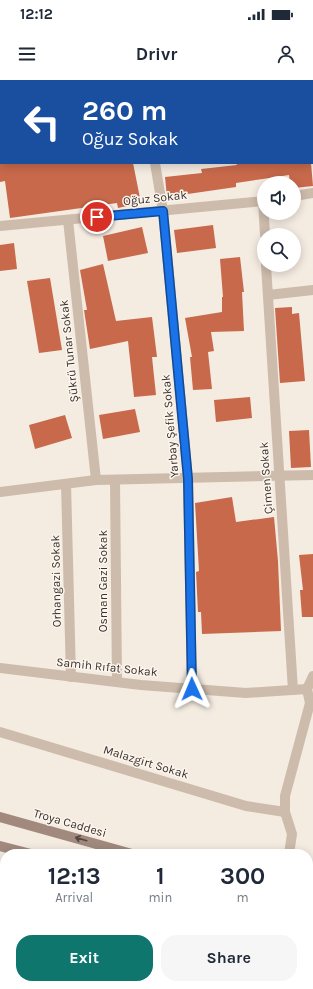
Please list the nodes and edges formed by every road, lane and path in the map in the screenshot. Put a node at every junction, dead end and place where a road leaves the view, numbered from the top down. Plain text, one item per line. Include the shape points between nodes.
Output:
1 (155, 164) edge
2 (313, 193) edge
3 (301, 195) edge
4 (257, 202) edge
5 (163, 211) junction
6 (68, 220) junction
7 (0, 226) edge
8 (266, 272) edge
9 (313, 290) edge
10 (268, 295) junction
11 (313, 475) edge
12 (279, 477) junction
13 (188, 479) junction
14 (96, 480) junction
15 (115, 480) junction
16 (66, 484) junction
17 (0, 492) edge
18 (0, 668) edge
19 (313, 676) edge
20 (71, 677) junction
21 (117, 682) junction
22 (192, 689) junction
23 (307, 689) junction
24 (293, 690) junction
25 (0, 732) edge
26 (285, 812) junction
27 (0, 817) edge
28 (0, 846) edge
29 (12, 849) edge
30 (114, 849) edge
31 (290, 849) edge

1 - 5 street, Yarbay Şefik Sokak
2 - 3 street
4 - 5 street, Oğuz Sokak
5 - 6 street, Oğuz Sokak
5 - 13 street, Yarbay Şefik Sokak
6 - 7 street, Oğuz Sokak
6 - 14 street, Şükrü Tunar Sokak
8 - 10 street, Çimen Sokak
9 - 10 street
10 - 12 street, Çimen Sokak
11 - 12 street
12 - 13 street
12 - 24 street, Çimen Sokak
13 - 15 street
13 - 22 street, Yarbay Şefik Sokak
14 - 15 street
14 - 16 street
15 - 21 street, Osman Gazi Sokak
16 - 17 street
16 - 20 street, Orhangazi Sokak
18 - 20 street, Samih Rıfat Sokak
19 - 23 street
20 - 21 street, Samih Rıfat Sokak
21 - 22 street, Samih Rıfat Sokak
22 - 24 street, Samih Rıfat Sokak via 246,693
23 - 24 street, Samih Rıfat Sokak
23 - 26 street via 310,703 285,796
25 - 26 street, Malazgirt Sokak via 246,806
26 - 31 street via 292,834
30 -> 27 main road, Troya Caddesi
28 - 29 main road

